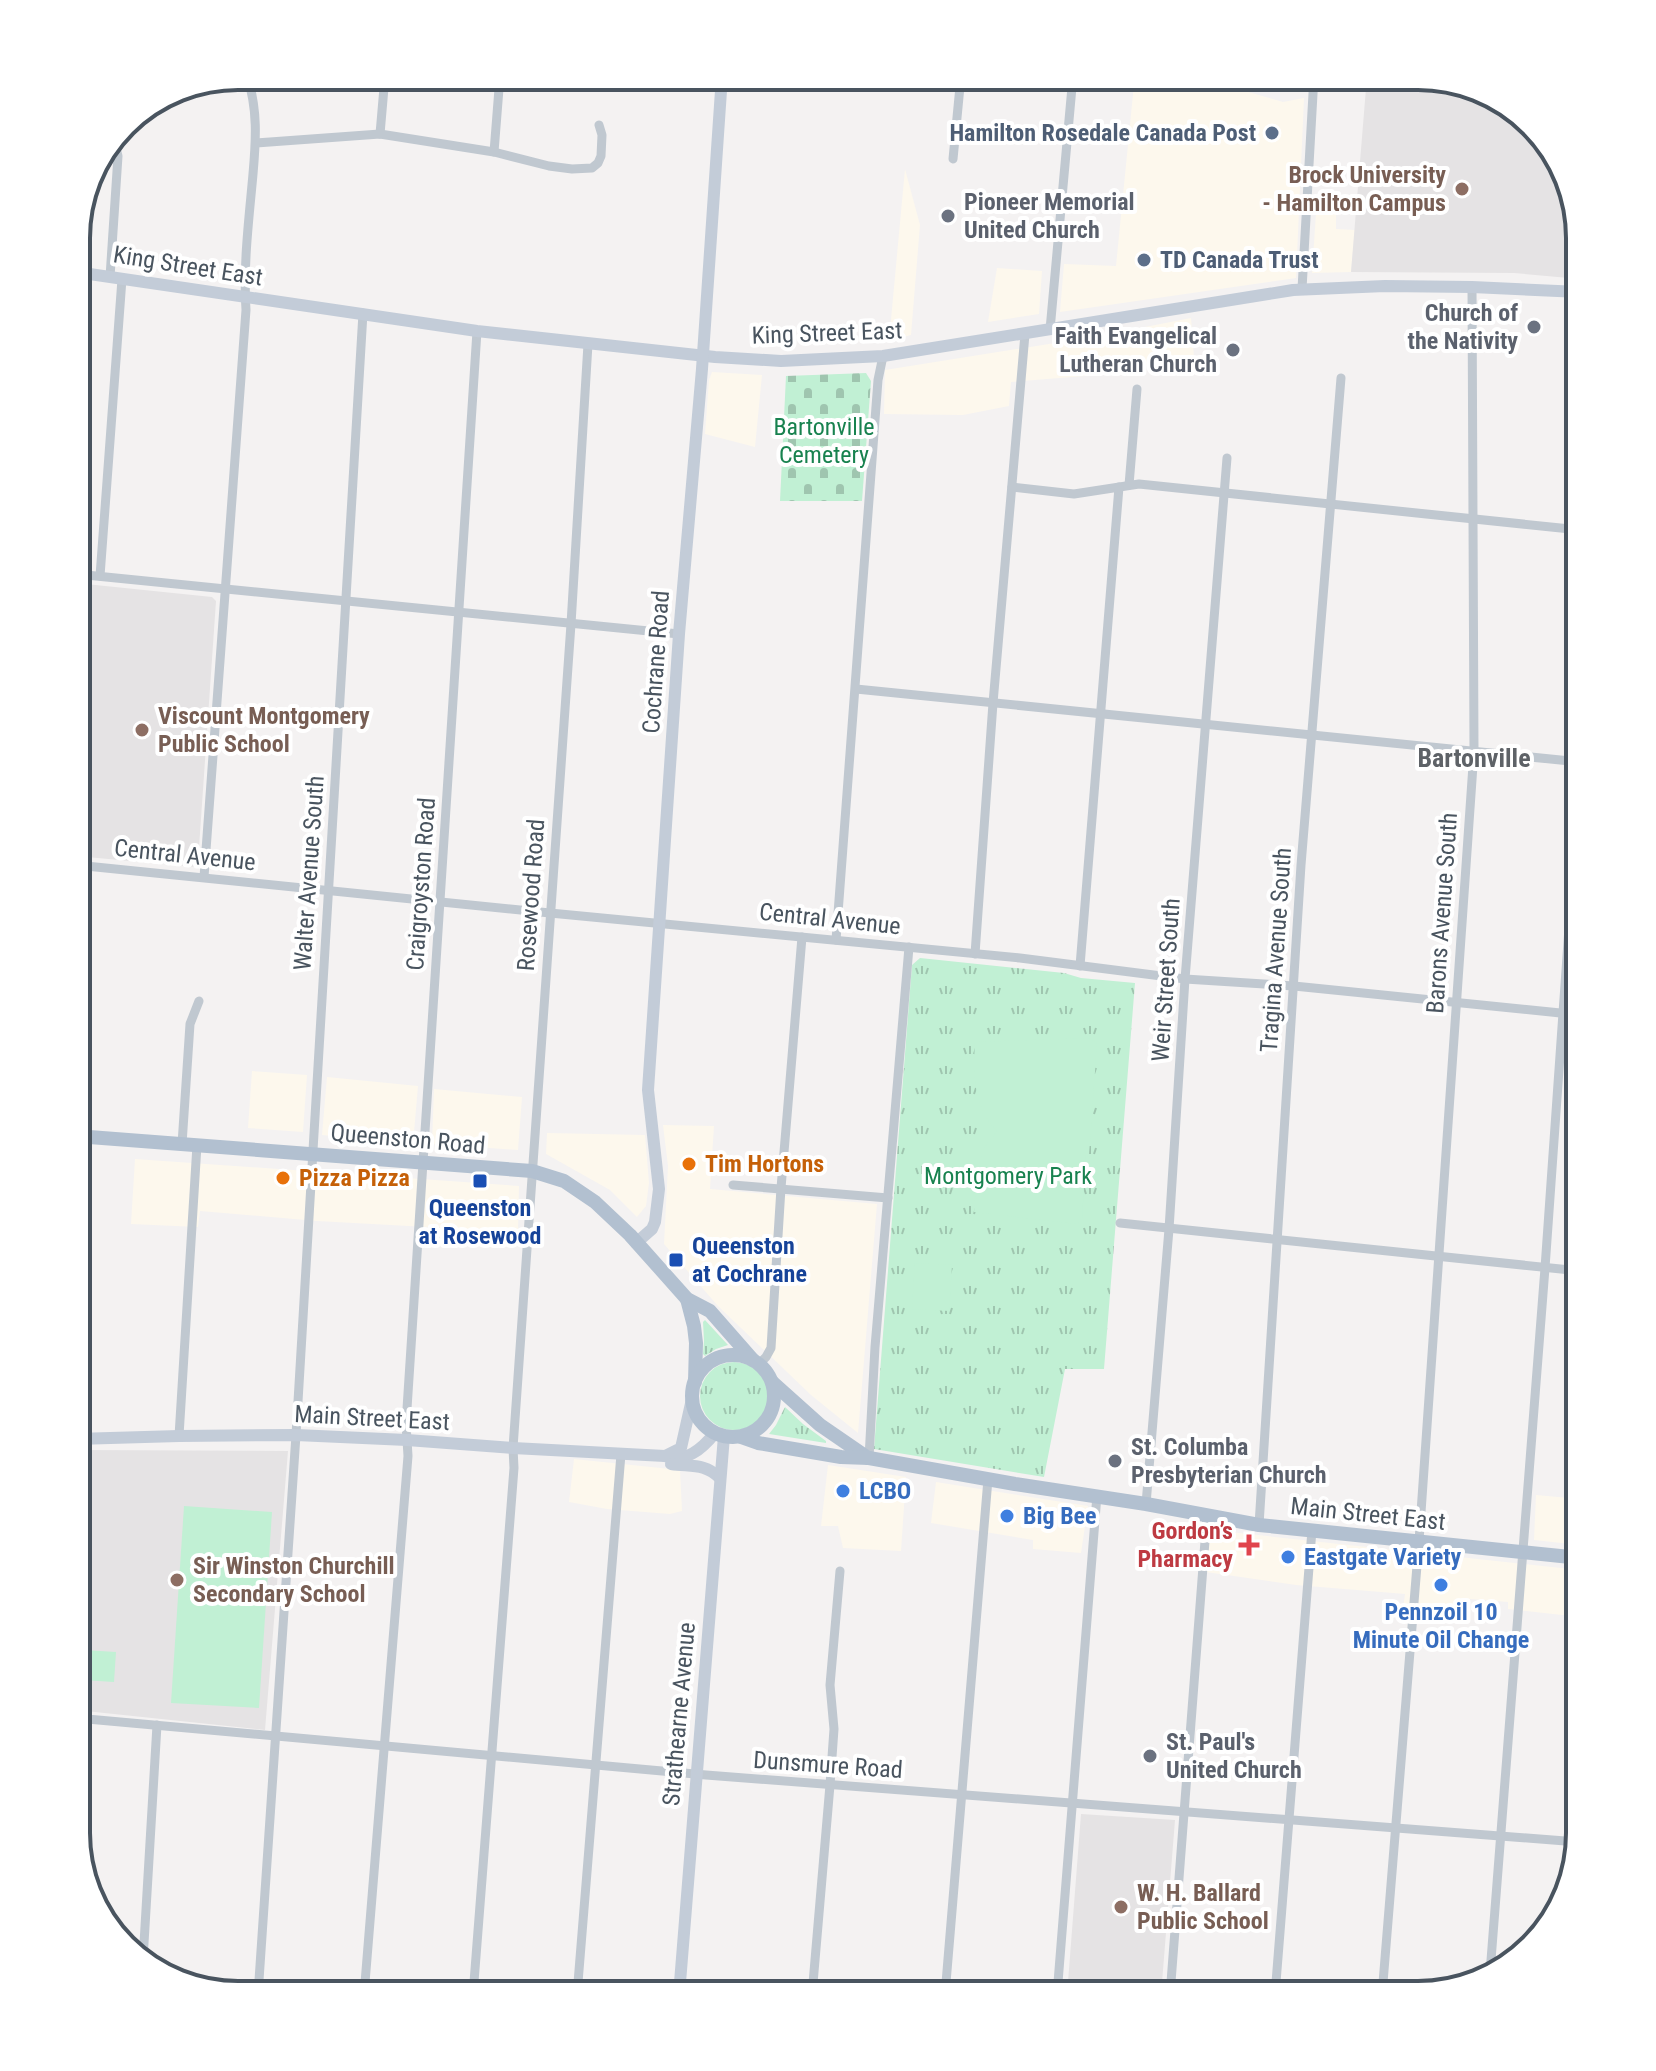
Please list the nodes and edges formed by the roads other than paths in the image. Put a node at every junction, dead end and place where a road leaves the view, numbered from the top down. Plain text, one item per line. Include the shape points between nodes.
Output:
1 (250, 90) edge
2 (384, 90) edge
3 (499, 90) edge
4 (721, 90) edge
5 (960, 90) edge
6 (1072, 90) edge
7 (1313, 90) edge
8 (599, 125) dead end
9 (380, 134) junction
10 (256, 143) junction
11 (494, 152) junction
12 (117, 153) edge
13 (953, 159) dead end
14 (90, 274) edge
15 (116, 278) junction
16 (1472, 287) junction
17 (1302, 289) junction
18 (1566, 291) edge
19 (245, 298) junction
20 (363, 313) junction
21 (1050, 330) junction
22 (477, 331) junction
23 (1025, 334) junction
24 (588, 344) junction
25 (703, 355) junction
26 (883, 356) junction
27 (1341, 378) dead end
28 (1137, 389) dead end
29 (1227, 458) dead end
30 (1124, 486) junction
31 (1012, 487) junction
32 (1225, 492) junction
33 (1331, 503) junction
34 (1473, 519) junction
35 (1566, 529) edge
36 (90, 575) edge
37 (100, 576) junction
38 (225, 589) junction
39 (346, 601) junction
40 (458, 612) junction
41 (571, 624) junction
42 (679, 634) junction
43 (856, 689) junction
44 (993, 703) junction
45 (1101, 714) junction
46 (1206, 723) junction
47 (1311, 735) junction
48 (1474, 751) junction
49 (1566, 761) edge
50 (90, 866) edge
51 (204, 877) junction
52 (328, 890) junction
53 (440, 902) junction
54 (550, 913) junction
55 (660, 923) junction
56 (802, 937) junction
57 (836, 940) junction
58 (909, 947) junction
59 (975, 954) junction
60 (1080, 966) junction
61 (1566, 971) edge
62 (1185, 979) junction
63 (1294, 986) junction
64 (199, 1001) dead end
65 (1456, 1002) junction
66 (1563, 1014) junction
67 (1566, 1014) edge
68 (90, 1138) edge
69 (182, 1144) junction
70 (197, 1145) junction
71 (312, 1153) junction
72 (423, 1162) junction
73 (532, 1171) junction
74 (733, 1185) dead end
75 (781, 1188) junction
76 (888, 1198) junction
77 (1120, 1223) dead end
78 (1169, 1229) junction
79 (1277, 1241) junction
80 (636, 1243) junction
81 (1439, 1258) junction
82 (1545, 1268) junction
83 (1566, 1270) edge
84 (687, 1299) junction
85 (756, 1362) junction
86 (695, 1382) junction
87 (772, 1382) junction
88 (692, 1399) junction
89 (296, 1435) junction
90 (720, 1435) junction
91 (179, 1436) junction
92 (741, 1437) junction
93 (90, 1439) edge
94 (407, 1440) junction
95 (513, 1448) junction
96 (621, 1454) junction
97 (659, 1456) junction
98 (869, 1458) junction
99 (720, 1478) junction
100 (988, 1479) junction
101 (1097, 1495) junction
102 (1146, 1504) junction
103 (1207, 1515) junction
104 (1259, 1525) junction
105 (1312, 1530) junction
106 (1419, 1541) junction
107 (1524, 1552) junction
108 (1566, 1556) edge
109 (840, 1571) dead end
110 (90, 1719) edge
111 (157, 1725) junction
112 (276, 1737) junction
113 (386, 1747) junction
114 (492, 1756) junction
115 (596, 1766) junction
116 (696, 1775) junction
117 (830, 1785) junction
118 (961, 1795) junction
119 (1072, 1803) junction
120 (1184, 1811) junction
121 (1290, 1819) junction
122 (1395, 1827) junction
123 (1501, 1836) junction
124 (1566, 1841) edge
125 (144, 1947) edge
126 (1491, 1962) edge
127 (259, 1981) edge
128 (365, 1981) edge
129 (474, 1981) edge
130 (578, 1981) edge
131 (680, 1981) edge
132 (813, 1981) edge
133 (946, 1981) edge
134 (1058, 1981) edge
135 (1171, 1981) edge
136 (1276, 1981) edge
137 (1383, 1981) edge

1 - 10 street
2 - 9 street
3 - 11 street
4 - 25 street, Cochrane Road
5 - 13 street
6 - 21 street
7 - 17 street
8 - 11 street via 601,156 592,168 549,166
9 - 10 street
9 - 11 street
10 - 19 street
12 - 15 street
14 - 15 street, King Street East
15 - 19 street, King Street East
15 - 37 street
16 - 17 street, King Street East
16 - 18 street, King Street East
16 - 34 street, Barons Avenue South
17 - 21 street, King Street East
19 - 20 street, King Street East
19 - 38 street
20 - 22 street, King Street East
20 - 39 street, Walter Avenue South
21 - 23 street, King Street East
22 - 24 street, King Street East
22 - 40 street, Craigroyston Road
23 - 26 street, King Street East
23 - 31 street
24 - 25 street, King Street East
24 - 41 street, Rosewood Road
25 - 26 street, King Street East via 781,361
25 - 42 street, Cochrane Road
26 - 43 street
27 - 33 street, Tragina Avenue South
28 - 30 street
29 - 32 street, Weir Street South
30 - 31 street via 1074,494
30 - 32 street
30 - 45 street
31 - 44 street
32 - 33 street
32 - 46 street, Weir Street South
33 - 34 street
33 - 47 street, Tragina Avenue South
34 - 35 street
34 - 48 street, Barons Avenue South
36 - 37 street
37 - 38 street
38 - 39 street
38 - 51 street
39 - 40 street
39 - 52 street, Walter Avenue South
40 - 41 street
40 - 53 street, Craigroyston Road
41 - 42 street
41 - 54 street, Rosewood Road
42 - 55 street, Cochrane Road
43 - 44 street
43 - 57 street
44 - 45 street
44 - 59 street
45 - 46 street
45 - 60 street
46 - 47 street
46 - 62 street, Weir Street South
47 - 48 street
47 - 63 street, Tragina Avenue South
48 - 49 street
48 - 65 street, Barons Avenue South
50 - 51 street, Central Avenue
51 - 52 street, Central Avenue
52 - 53 street, Central Avenue
52 - 71 street, Walter Avenue South
53 - 54 street, Central Avenue
53 - 72 street, Craigroyston Road
54 - 55 street, Central Avenue
54 - 73 street, Rosewood Road
55 - 56 street, Central Avenue
55 - 80 street, Cochrane Road via 648,1090 659,1189 655,1222
56 - 57 street, Central Avenue
56 - 75 street
57 - 58 street, Central Avenue
58 - 59 street, Central Avenue
58 - 76 street
59 - 60 street, Central Avenue
60 - 62 street, Central Avenue
61 - 66 street
62 - 63 street, Central Avenue
62 - 78 street, Weir Street South
63 - 65 street, Central Avenue
63 - 79 street, Tragina Avenue South
64 - 69 street via 190,1024
65 - 66 street, Central Avenue
65 - 81 street, Barons Avenue South
66 - 67 street, Central Avenue
66 - 82 street
68 - 69 main road, Queenston Road
69 - 70 main road, Queenston Road
70 - 71 main road, Queenston Road
70 - 91 street
71 - 72 main road, Queenston Road
71 - 89 street, Walter Avenue South
72 - 73 main road, Queenston Road
72 - 94 street, Craigroyston Road
73 - 80 main road, Queenston Road via 579,1189
73 - 95 street, Rosewood Road
74 - 75 street
75 - 76 street
75 - 85 street via 771,1348
76 - 98 street
77 - 78 street
78 - 79 street
78 - 102 street, Weir Street South
79 - 81 street
79 - 104 street, Tragina Avenue South
80 - 84 main road, Queenston Road
81 - 82 street
81 - 106 street, Barons Avenue South
82 - 83 street
82 - 107 street
84 - 85 main road, Queenston Road via 710,1311
84 - 86 main road via 694,1326
85 - 86 main road via 724,1357 706,1366
85 - 87 main road
86 - 88 main road
87 - 92 main road via 768,1418
87 - 98 main road, Main Street East via 820,1425
88 - 90 main road via 699,1419
88 - 97 street via 681,1448
89 - 91 street, Main Street East
89 - 94 street, Main Street East
89 - 112 street, Walter Avenue South
90 - 92 main road
90 - 97 street, Main Street East via 686,1456
90 - 99 street, Strathearne Avenue
91 - 93 street, Main Street East
92 - 98 main road, Main Street East
94 - 95 street, Main Street East
94 - 113 street, Craigroyston Road
95 - 96 street, Main Street East
95 - 114 street, Rosewood Road
96 - 97 street, Main Street East
96 - 115 street
97 - 99 street via 673,1465 708,1468
98 - 100 main road, Main Street East
99 - 116 street, Strathearne Avenue
100 - 101 main road, Main Street East
100 - 118 street
101 - 102 main road, Main Street East
101 - 119 street
102 - 103 main road, Main Street East
103 - 104 main road, Main Street East
103 - 120 street
104 - 105 main road, Main Street East
105 - 106 main road, Main Street East
105 - 121 street
106 - 107 main road, Main Street East
106 - 122 street, Barons Avenue South
107 - 108 main road, Main Street East
107 - 123 street
109 - 117 street via 830,1685
110 - 111 street, Dunsmure Road
111 - 112 street, Dunsmure Road
111 - 125 street
112 - 113 street, Dunsmure Road
112 - 127 street, Walter Avenue South
113 - 114 street, Dunsmure Road
113 - 128 street, Craigroyston Road
114 - 115 street, Dunsmure Road
114 - 129 street, Rosewood Road
115 - 116 street, Dunsmure Road
115 - 130 street
116 - 117 street, Dunsmure Road
116 - 131 street, Strathearne Avenue
117 - 118 street, Dunsmure Road
117 - 132 street
118 - 119 street, Dunsmure Road
118 - 133 street
119 - 120 street, Dunsmure Road
119 - 134 street
120 - 121 street, Dunsmure Road
120 - 135 street
121 - 122 street, Dunsmure Road
121 - 136 street
122 - 123 street, Dunsmure Road
122 - 137 street, Barons Avenue South
123 - 124 street, Dunsmure Road
123 - 126 street

